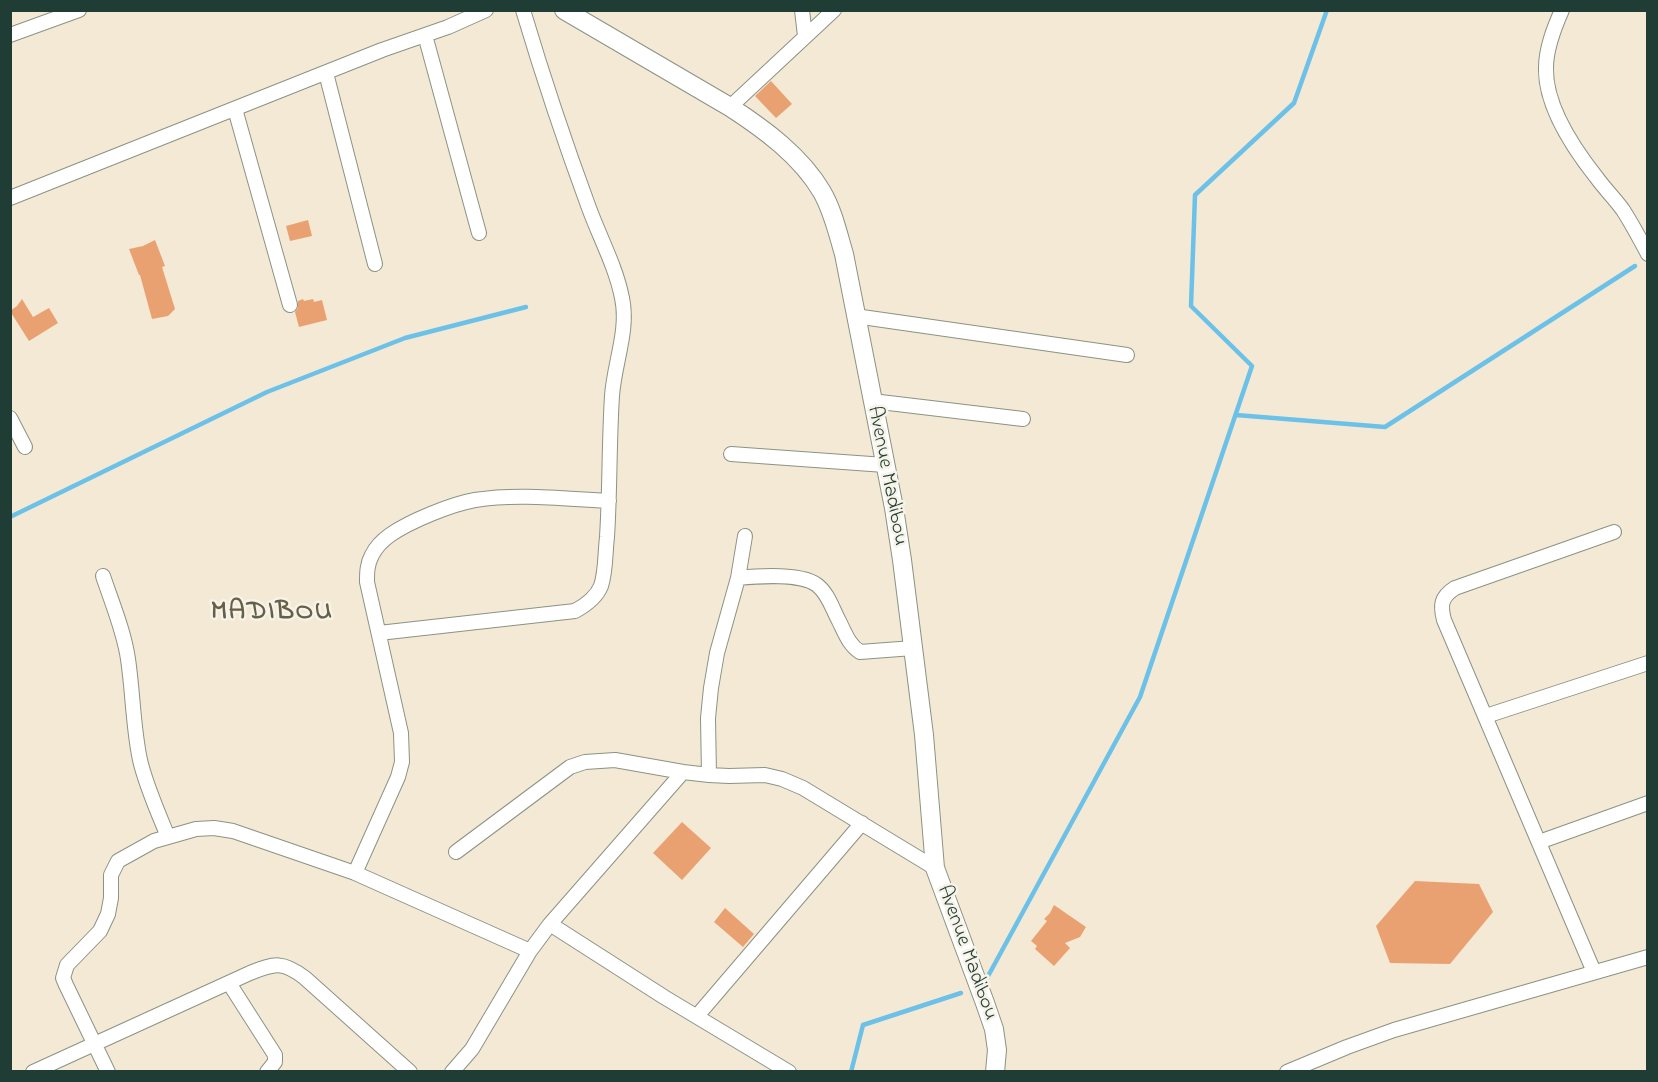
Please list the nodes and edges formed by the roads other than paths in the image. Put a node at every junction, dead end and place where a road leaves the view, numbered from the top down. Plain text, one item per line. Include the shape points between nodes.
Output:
1 (79, 10) edge
2 (486, 10) edge
3 (523, 10) edge
4 (564, 10) edge
5 (801, 10) edge
6 (834, 10) edge
7 (1562, 10) edge
8 (10, 35) edge
9 (425, 35) junction
10 (805, 36) junction
11 (326, 73) junction
12 (730, 107) junction
13 (236, 109) junction
14 (10, 198) edge
15 (479, 233) dead end
16 (1647, 254) edge
17 (375, 264) dead end
18 (290, 305) dead end
19 (855, 316) junction
20 (1127, 355) dead end
21 (872, 401) junction
22 (10, 418) edge
23 (1023, 419) dead end
24 (26, 447) dead end
25 (732, 454) dead end
26 (885, 465) junction
27 (609, 501) junction
28 (1614, 532) dead end
29 (745, 536) dead end
30 (103, 576) dead end
31 (738, 578) junction
32 (379, 633) junction
33 (913, 648) junction
34 (1647, 663) edge
35 (1486, 716) junction
36 (683, 772) junction
37 (709, 775) junction
38 (1647, 803) edge
39 (862, 823) junction
40 (168, 837) junction
41 (1539, 842) junction
42 (456, 852) dead end
43 (935, 867) junction
44 (355, 873) junction
45 (550, 924) junction
46 (530, 951) junction
47 (1647, 957) edge
48 (1594, 972) junction
49 (229, 983) junction
50 (697, 1016) junction
51 (94, 1043) junction
52 (33, 1071) edge
53 (108, 1071) edge
54 (267, 1071) edge
55 (410, 1071) edge
56 (452, 1071) edge
57 (789, 1071) edge
58 (994, 1071) edge
59 (1287, 1071) edge

1 - 8 street
2 - 9 street
3 - 27 street via 548,93 622,298 624,319 612,396
4 - 12 street, Avenue Madibou
5 - 10 street
6 - 10 street
7 - 16 street via 1550,42 1546,68 1556,112 1584,160 1622,208
9 - 11 street
9 - 15 street
10 - 12 street
11 - 13 street
11 - 17 street
12 - 19 street, Avenue Madibou via 783,147 807,170 823,193 844,254
13 - 14 street
13 - 18 street
19 - 20 street
19 - 21 street, Avenue Madibou
21 - 23 street
21 - 26 street, Avenue Madibou
22 - 24 street
25 - 26 street
26 - 33 street, Avenue Madibou
27 - 32 street via 604,573 600,588 586,605 575,611
27 - 32 street via 508,497 474,500 415,521 389,535 374,552 367,569
28 - 35 street via 1448,592 1441,609 1444,620
29 - 31 street
30 - 40 street via 128,658 145,778
31 - 33 street via 785,577 816,584 850,643 860,652
31 - 37 street via 711,688
32 - 44 street via 401,733 402,762
33 - 43 street, Avenue Madibou
34 - 35 street
35 - 41 street
36 - 37 street
36 - 42 street via 615,760 570,767
36 - 45 street
37 - 39 street via 765,775 782,779
38 - 41 street
39 - 43 street
39 - 50 street
40 - 44 street via 196,829 233,831
40 - 51 street via 118,861 111,875 108,914 100,931 67,964 64,972 63,978
41 - 48 street
43 - 58 street, Avenue Madibou via 994,1029
44 - 46 street
45 - 46 street
45 - 50 street
46 - 56 street via 472,1049
47 - 48 street
48 - 59 street via 1394,1030
49 - 51 street
49 - 54 street via 275,1055 275,1062
49 - 55 street via 266,966 291,968
50 - 57 street
51 - 52 street
51 - 53 street

